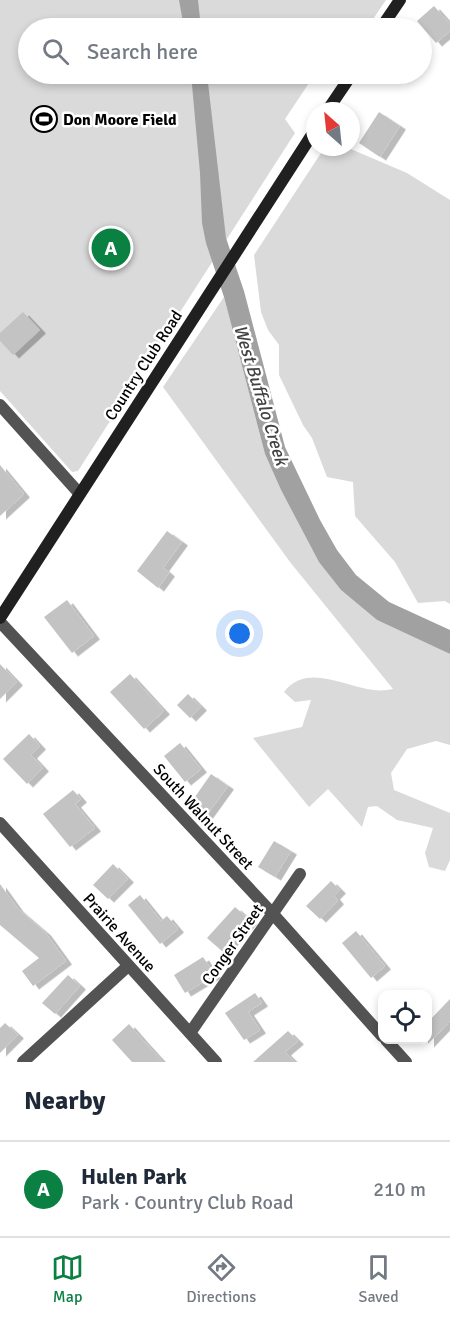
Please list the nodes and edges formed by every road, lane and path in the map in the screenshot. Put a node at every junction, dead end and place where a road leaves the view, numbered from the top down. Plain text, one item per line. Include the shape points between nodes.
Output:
1 (400, 0) edge
2 (388, 18) edge
3 (345, 84) edge
4 (333, 102) edge
5 (306, 144) edge
6 (0, 405) edge
7 (79, 493) junction
8 (0, 620) edge
9 (0, 823) edge
10 (300, 874) dead end
11 (273, 914) junction
12 (128, 966) junction
13 (378, 1032) edge
14 (190, 1033) junction
15 (390, 1044) edge
16 (23, 1062) edge
17 (216, 1062) edge
18 (406, 1062) edge

1 - 2 main road
3 - 4 main road
5 - 7 main road, Country Club Road
6 - 7 street
7 - 8 main road, Country Club Road
8 - 11 street, South Walnut Street
9 - 12 street, Prairie Avenue
10 - 11 street, Conger Street
11 - 13 street, South Walnut Street
11 - 14 street, Conger Street
12 - 14 street, Prairie Avenue
12 - 16 street
14 - 17 street, Prairie Avenue
15 - 18 street

